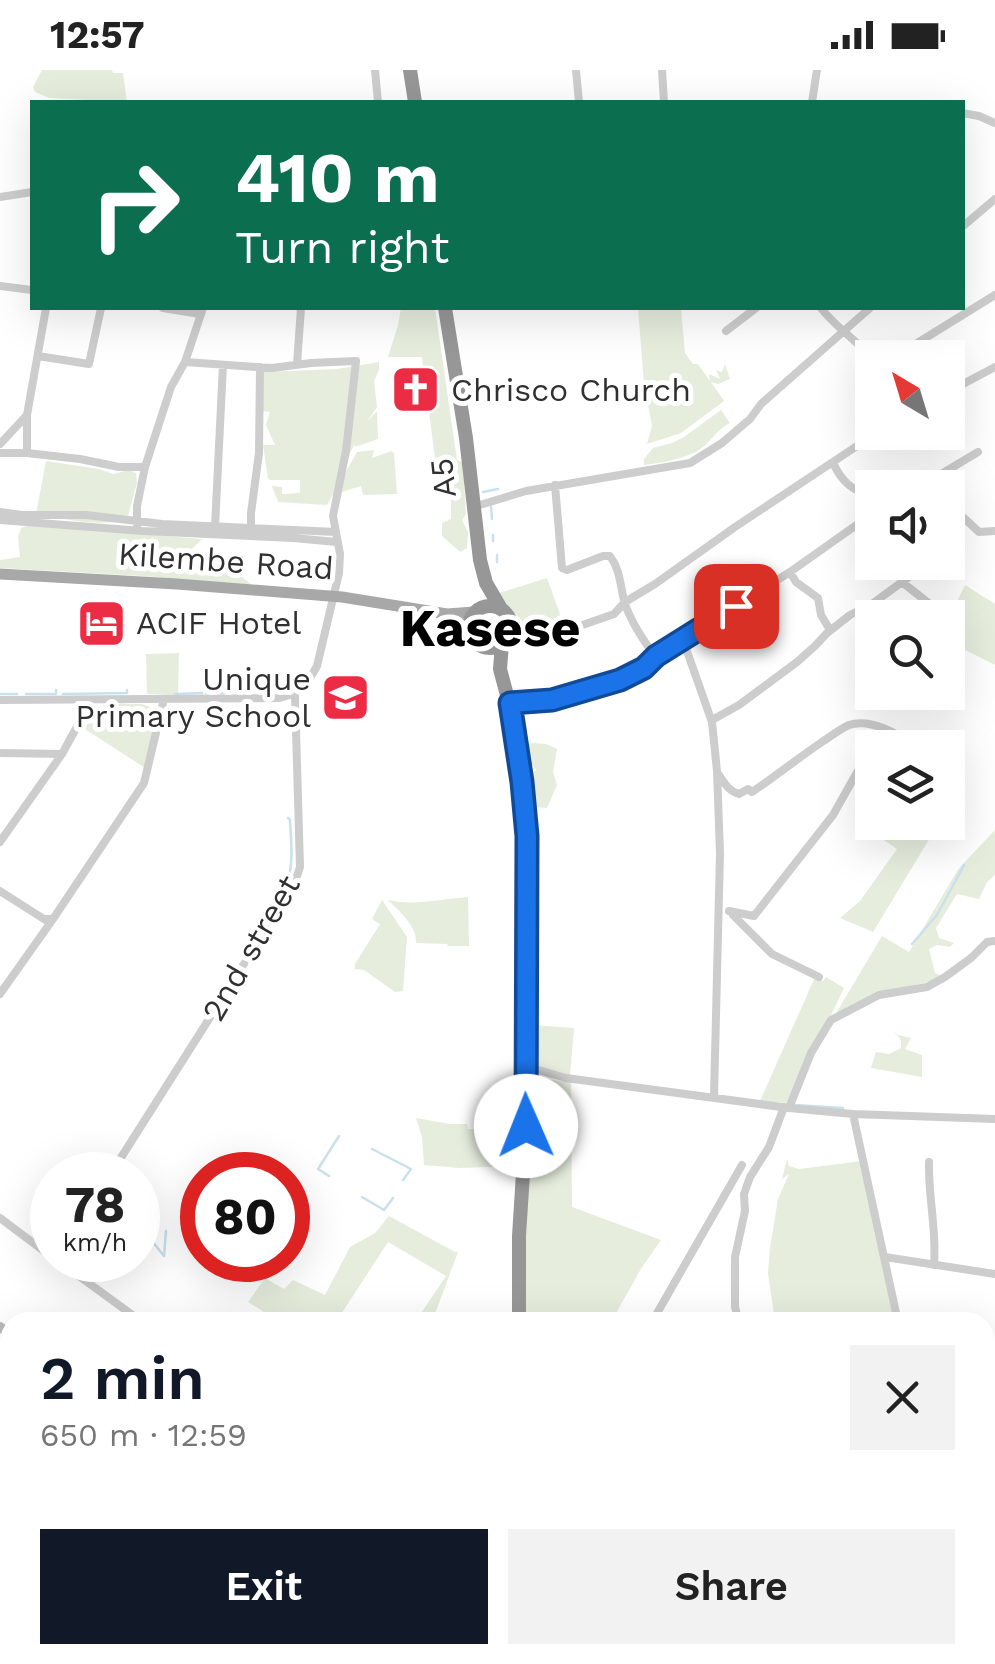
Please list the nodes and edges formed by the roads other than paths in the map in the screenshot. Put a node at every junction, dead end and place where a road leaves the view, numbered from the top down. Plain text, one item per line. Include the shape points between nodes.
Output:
1 (375, 70) edge
2 (410, 70) edge
3 (576, 70) edge
4 (662, 70) edge
5 (817, 70) edge
6 (378, 100) edge
7 (410, 100) edge
8 (579, 100) edge
9 (664, 100) edge
10 (812, 100) edge
11 (965, 114) edge
12 (995, 123) edge
13 (30, 192) edge
14 (0, 197) edge
15 (995, 199) edge
16 (965, 224) edge
17 (0, 286) edge
18 (30, 290) edge
19 (995, 295) edge
20 (46, 310) edge
21 (101, 310) edge
22 (302, 310) edge
23 (445, 310) edge
24 (753, 310) edge
25 (823, 310) edge
26 (868, 310) edge
27 (202, 311) edge
28 (844, 330) junction
29 (726, 331) dead end
30 (924, 340) edge
31 (855, 341) edge
32 (38, 356) junction
33 (185, 362) junction
34 (223, 364) junction
35 (297, 364) junction
36 (260, 367) junction
37 (995, 367) edge
38 (965, 383) edge
39 (27, 415) junction
40 (0, 444) edge
41 (855, 447) edge
42 (978, 452) dead end
43 (27, 453) junction
44 (0, 454) edge
45 (832, 462) junction
46 (144, 467) junction
47 (948, 470) edge
48 (555, 485) junction
49 (855, 489) edge
50 (474, 507) junction
51 (0, 512) edge
52 (965, 519) edge
53 (0, 520) edge
54 (137, 526) junction
55 (215, 526) junction
56 (855, 526) edge
57 (252, 532) junction
58 (995, 532) edge
59 (337, 537) junction
60 (790, 572) junction
61 (0, 574) edge
62 (905, 580) edge
63 (902, 582) junction
64 (486, 583) junction
65 (332, 597) junction
66 (925, 600) edge
67 (624, 602) junction
68 (477, 610) junction
69 (505, 613) junction
70 (447, 614) junction
71 (468, 629) junction
72 (830, 630) junction
73 (536, 632) junction
74 (683, 640) junction
75 (504, 642) junction
76 (481, 646) junction
77 (656, 656) junction
78 (500, 669) junction
79 (295, 694) junction
80 (164, 699) junction
81 (0, 700) edge
82 (91, 700) junction
83 (510, 703) junction
84 (712, 720) junction
85 (882, 728) junction
86 (886, 730) edge
87 (0, 752) edge
88 (62, 754) junction
89 (717, 771) junction
90 (0, 842) edge
91 (0, 891) edge
92 (719, 902) junction
93 (729, 911) junction
94 (50, 921) junction
95 (995, 941) edge
96 (819, 977) dead end
97 (0, 994) edge
98 (525, 1066) junction
99 (714, 1097) junction
100 (786, 1107) junction
101 (853, 1114) junction
102 (995, 1119) edge
103 (125, 1152) edge
104 (929, 1162) dead end
105 (742, 1166) dead end
106 (750, 1178) junction
107 (730, 1186) junction
108 (0, 1218) edge
109 (30, 1240) edge
110 (885, 1257) junction
111 (934, 1265) junction
112 (995, 1274) edge
113 (88, 1282) edge
114 (129, 1312) edge
115 (519, 1312) edge
116 (658, 1312) edge
117 (737, 1312) edge
118 (896, 1312) edge

1 - 6 street
2 - 7 highway
3 - 8 street
4 - 9 street
5 - 10 street
11 - 12 street
13 - 14 street
15 - 16 street
17 - 18 street
19 - 30 street
20 - 32 street
21 - 32 street via 88,364
22 - 35 street
23 - 50 highway, A5 / A5
24 - 29 street
25 - 28 street
26 - 28 street
27 - 33 street
28 - 31 street
28 - 48 street via 698,459
32 - 39 street
33 - 34 street
33 - 46 street
34 - 36 street
34 - 55 street
35 - 36 street
35 - 59 street via 356,361 333,516
36 - 57 street
37 - 38 street
39 - 40 street
39 - 43 street
41 - 45 street
42 - 47 street
43 - 44 street
43 - 46 street
45 - 49 street
45 - 67 street
46 - 54 street
48 - 50 street
48 - 67 street via 563,570 607,554 620,575
50 - 64 highway, A5 / A5
51 - 54 street via 86,515
52 - 58 street via 979,532
53 - 54 street
54 - 55 street
54 - 57 street
55 - 57 street
56 - 60 street
57 - 59 street
59 - 65 street via 340,572
60 - 72 street via 818,598
60 - 74 street
61 - 65 main road, Kilembe Road
62 - 63 street
63 - 66 street
63 - 72 street
64 - 68 highway, A5 / A5
64 - 69 highway, A5 / A5
65 - 70 main road, Kilembe Road
65 - 79 street via 317,666
67 - 73 street via 602,620
67 - 77 street
68 - 69 highway, Kilembe Road via 490,605
68 - 70 main road, Kilembe Road
68 - 71 highway, A5
69 - 73 street
69 - 75 highway via 510,634
70 - 71 main road, Kilembe Road
71 - 76 highway, Kilembe Road
72 - 84 street
73 - 75 street
74 - 77 street
74 - 84 street
75 - 76 highway
75 - 78 highway
76 - 78 highway, Kilembe Road
77 - 83 street via 620,680 552,700
78 - 83 highway
79 - 80 street
79 - 103 street, 2nd street via 300,867 294,885
80 - 82 street
80 - 94 street via 144,783
81 - 82 street
82 - 88 street
83 - 98 highway via 527,836
84 - 89 street
85 - 86 street
85 - 89 street via 850,725 752,792 734,793
85 - 93 street via 832,815 775,892 754,916
87 - 88 street
88 - 90 street
89 - 92 street
91 - 94 street
92 - 93 street
92 - 99 street
93 - 96 street via 772,954
94 - 97 street
95 - 100 street via 927,987 879,995 831,1020
98 - 99 street via 566,1078
98 - 115 highway
99 - 100 street
100 - 101 street
100 - 106 street
101 - 102 street
101 - 110 street
104 - 111 street
105 - 107 street
106 - 107 street
106 - 117 street via 735,1257
107 - 116 street
108 - 109 street
110 - 111 street
110 - 118 street
111 - 112 street
113 - 114 street

